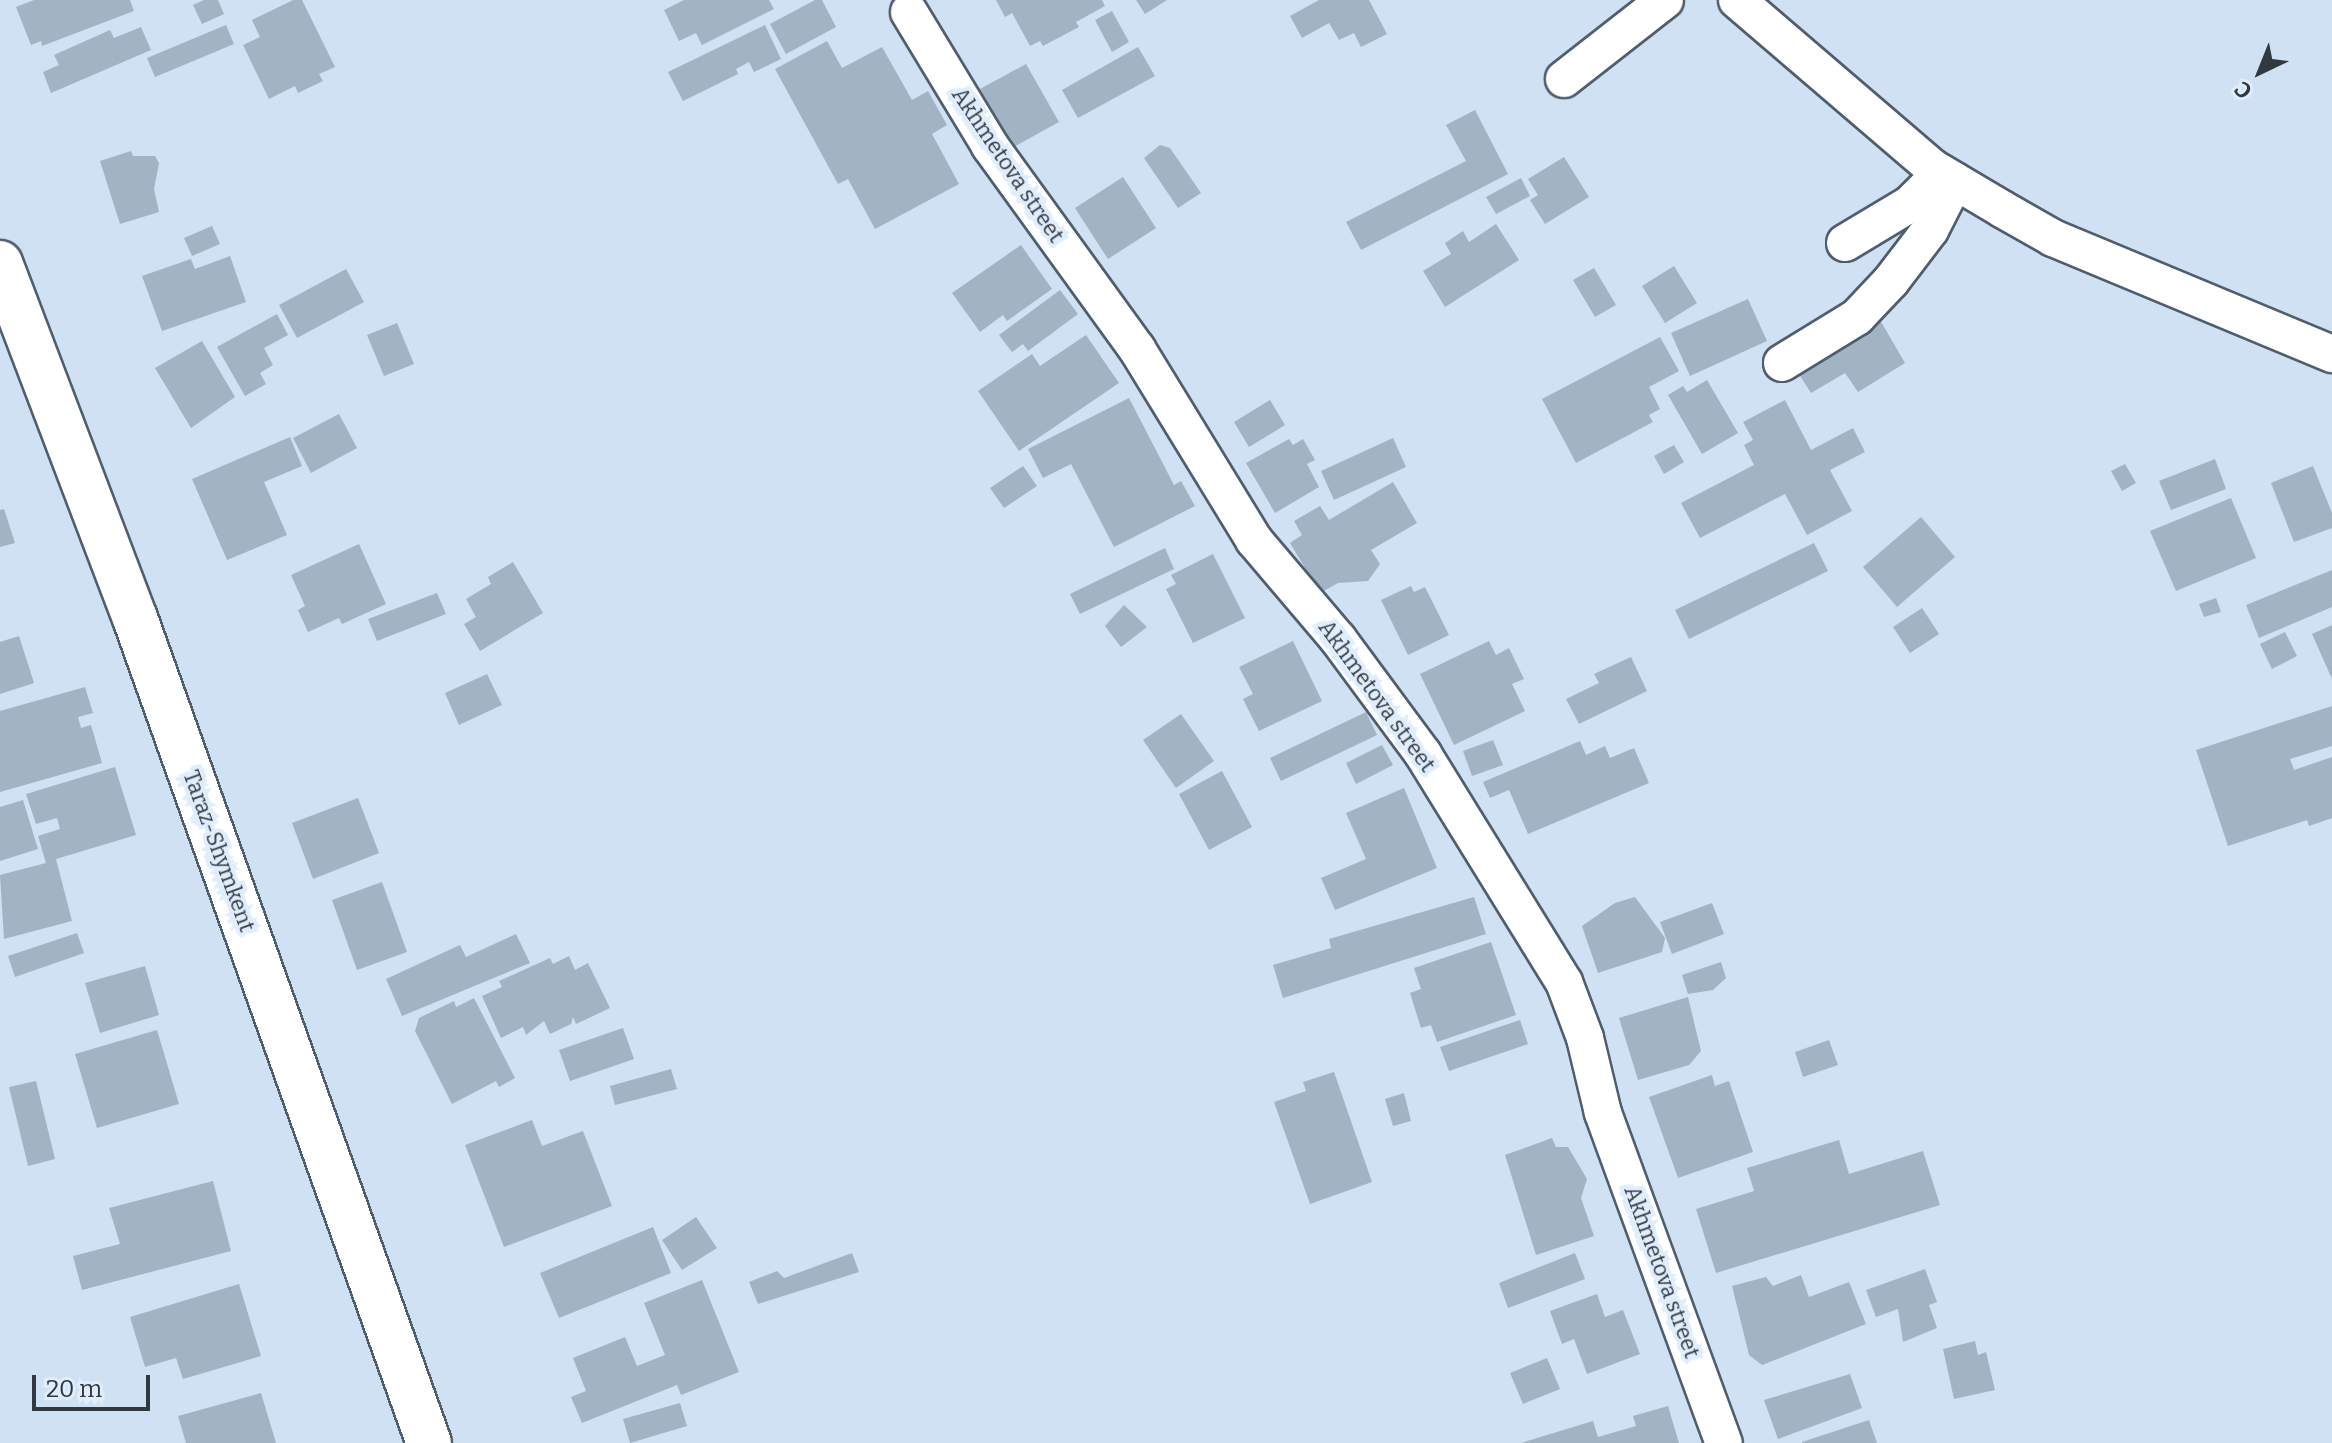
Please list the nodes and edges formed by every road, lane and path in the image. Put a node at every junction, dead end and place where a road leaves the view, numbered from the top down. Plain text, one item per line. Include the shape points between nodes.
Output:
1 (1665, 0) edge
2 (1737, 0) edge
3 (909, 12) dead end
4 (1564, 79) dead end
5 (1948, 177) junction
6 (1845, 243) dead end
7 (0, 263) edge
8 (2332, 354) edge
9 (1782, 363) dead end
10 (429, 1443) edge
11 (1724, 1443) edge

1 - 4 street
2 - 5 street
3 - 11 street, Akhmetova street via 990,146 1137,349 1254,540 1338,639 1423,754 1564,982 1585,1038 1603,1113
5 - 6 street
5 - 8 street via 2053,238
5 - 9 street via 1930,230 1891,281 1857,317
7 - 10 main road, Taraz-Shymkent via 135,618

